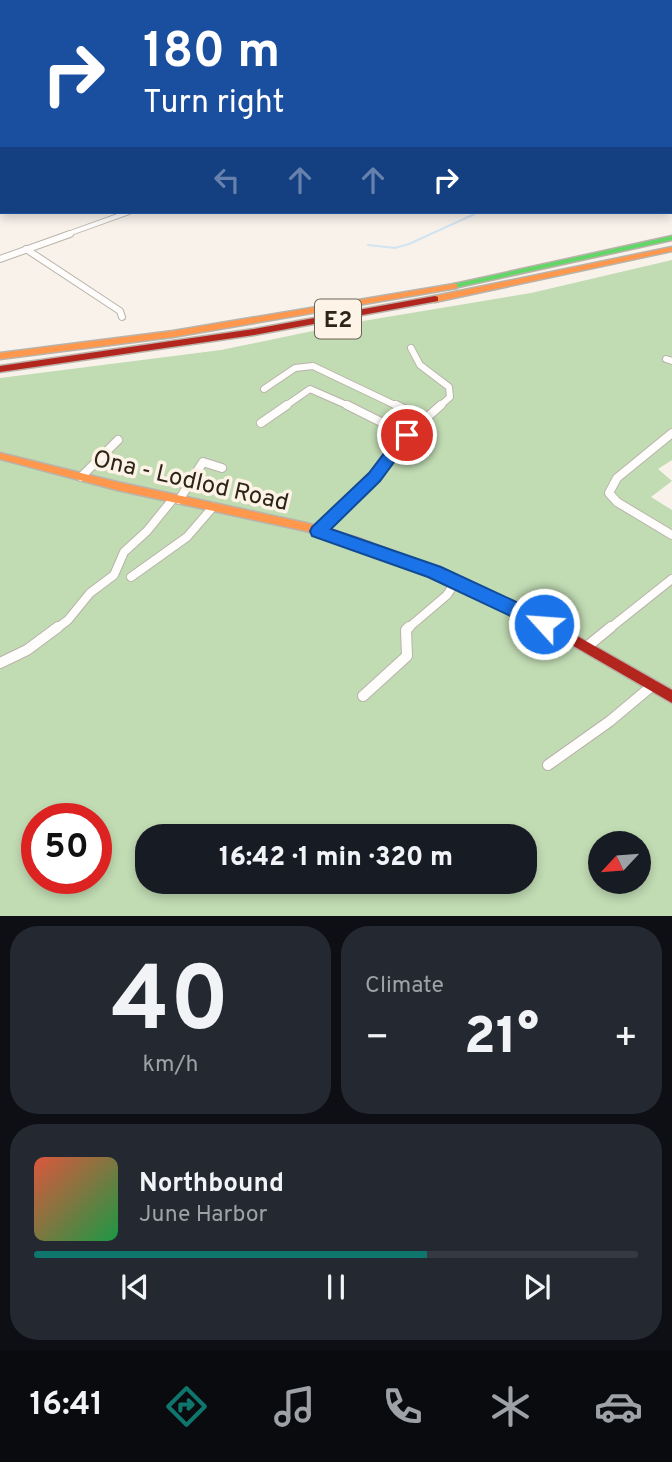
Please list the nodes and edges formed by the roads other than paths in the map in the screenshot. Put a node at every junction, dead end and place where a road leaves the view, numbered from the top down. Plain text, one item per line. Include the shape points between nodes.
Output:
1 (123, 214) edge
2 (672, 238) edge
3 (26, 249) junction
4 (672, 249) edge
5 (0, 259) edge
6 (122, 317) dead end
7 (411, 348) dead end
8 (0, 356) edge
9 (0, 369) edge
10 (264, 388) dead end
11 (425, 419) junction
12 (261, 423) dead end
13 (672, 433) edge
14 (407, 435) junction
15 (118, 440) dead end
16 (0, 456) edge
17 (222, 468) dead end
18 (81, 477) junction
19 (176, 499) junction
20 (214, 508) junction
21 (318, 531) junction
22 (672, 535) edge
23 (131, 577) dead end
24 (672, 579) edge
25 (456, 581) junction
26 (589, 645) junction
27 (0, 663) edge
28 (653, 685) junction
29 (363, 696) dead end
30 (672, 696) edge
31 (548, 765) dead end

1 - 3 street
2 - 8 main road, E2 via 402,297
3 - 5 street
3 - 6 street via 120,310
4 - 9 main road, E2 via 412,307
7 - 11 street via 420,365 451,392
10 - 11 street via 295,368 313,366
11 - 14 street
12 - 14 street via 310,389
13 - 22 street via 617,478 609,493
14 - 21 street via 375,477
15 - 18 street
16 - 18 main road, Ona - Lodlod Road
17 - 19 street via 203,462
18 - 19 main road, Ona - Lodlod Road
19 - 20 main road, Ona - Lodlod Road
19 - 27 street via 124,552 114,575 90,593 68,620
20 - 21 main road, Ona - Lodlod Road
20 - 23 street via 187,537
21 - 25 main road, Ona - Lodlod Road
24 - 26 street
25 - 26 main road, Ona - Lodlod Road
25 - 29 street via 447,595 406,630 405,658
26 - 28 main road, Ona - Lodlod Road
28 - 30 main road, Ona - Lodlod Road
28 - 31 street

